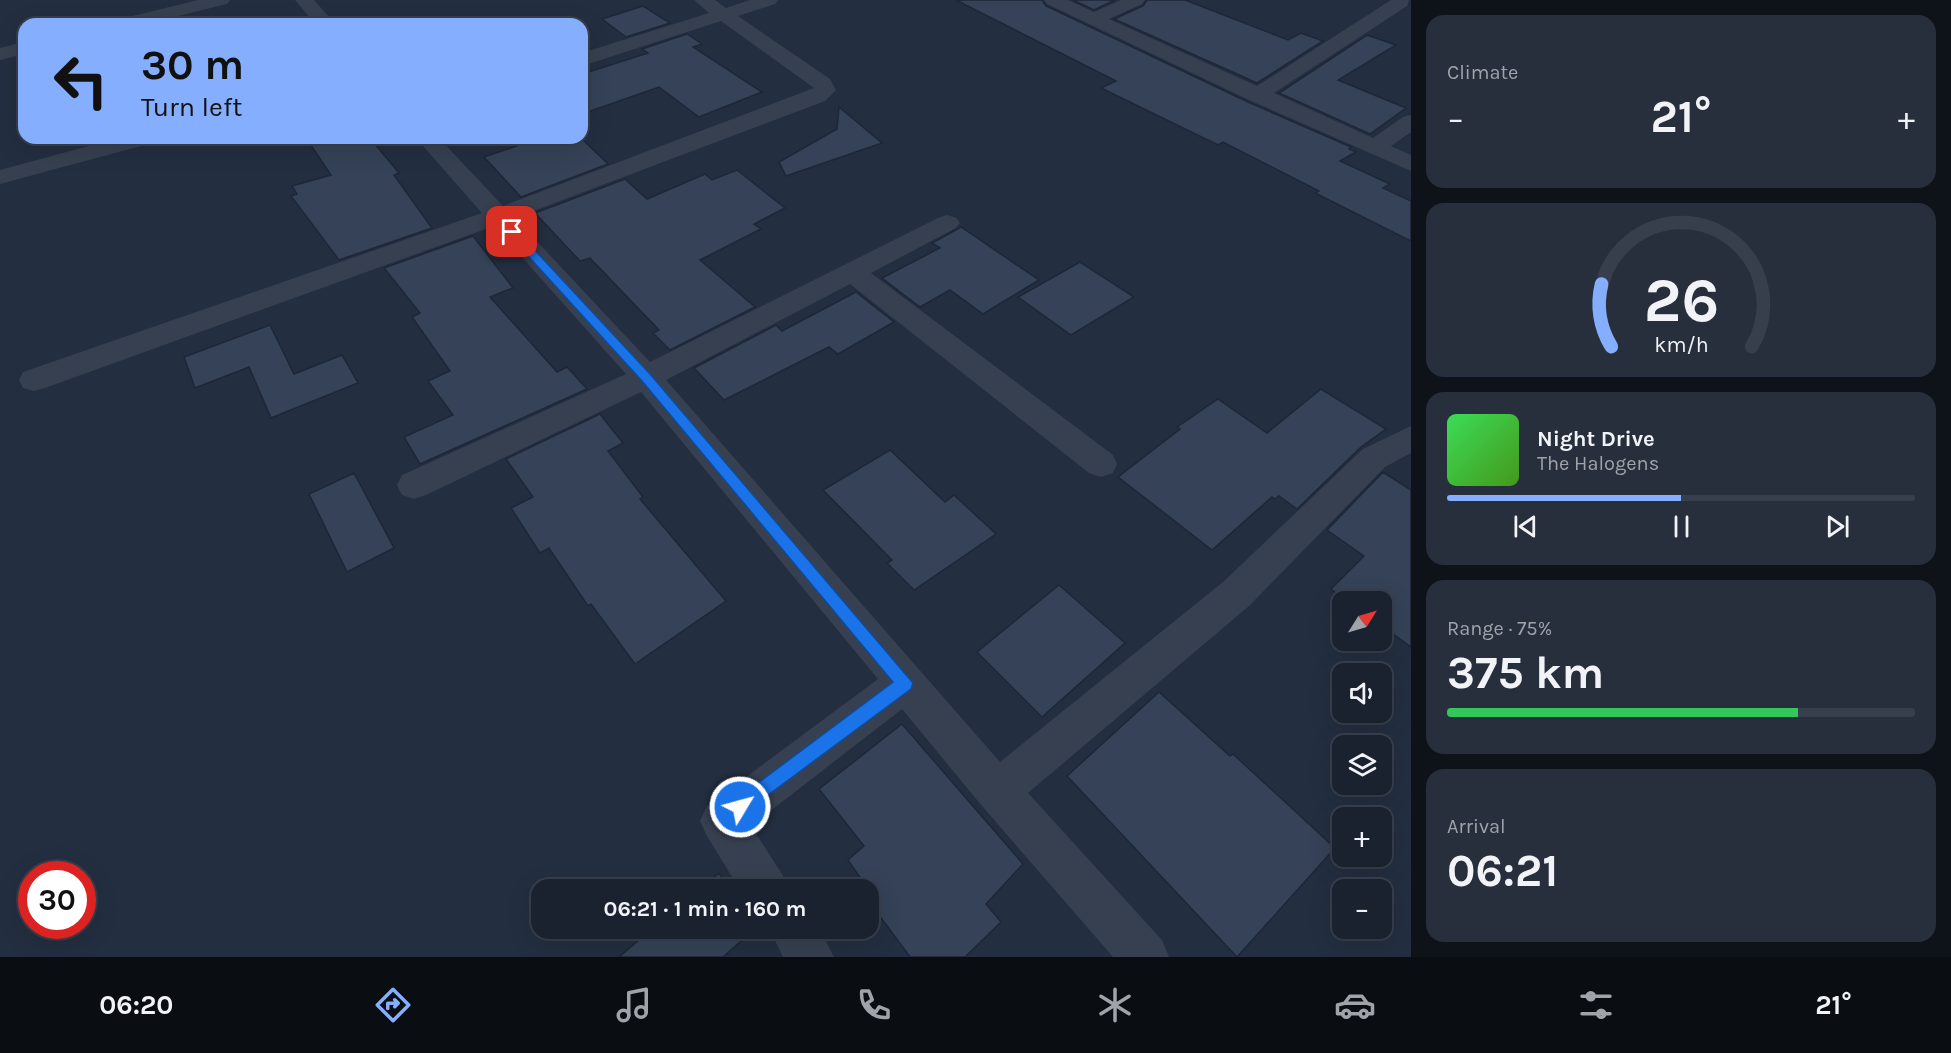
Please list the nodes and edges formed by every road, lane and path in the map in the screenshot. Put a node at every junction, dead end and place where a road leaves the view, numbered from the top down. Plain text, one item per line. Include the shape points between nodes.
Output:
1 (221, 0) edge
2 (304, 0) edge
3 (703, 0) edge
4 (769, 0) edge
5 (1053, 0) edge
6 (1136, 0) edge
7 (1401, 2) dead end
8 (725, 14) junction
9 (148, 18) edge
10 (320, 18) edge
11 (1093, 19) junction
12 (18, 50) edge
13 (0, 54) edge
14 (588, 58) edge
15 (1257, 95) junction
16 (1411, 122) edge
17 (122, 144) edge
18 (432, 144) edge
19 (1376, 147) junction
20 (1411, 164) edge
21 (0, 177) edge
22 (498, 216) junction
23 (947, 224) dead end
24 (853, 273) junction
25 (646, 377) junction
26 (34, 380) dead end
27 (1411, 438) edge
28 (1101, 464) dead end
29 (414, 485) dead end
30 (905, 683) junction
31 (997, 791) junction
32 (759, 879) edge
33 (799, 939) edge
34 (810, 957) edge
35 (1145, 957) edge

1 - 9 street
2 - 10 street
3 - 8 street
4 - 8 street
5 - 11 street
6 - 11 street
7 - 15 street
8 - 14 street
8 - 22 street via 823,83 825,90
11 - 15 street
12 - 13 street
15 - 19 street
16 - 19 street
17 - 21 street
18 - 22 street
19 - 20 street
22 - 25 street
22 - 26 street
23 - 24 street
24 - 25 street
24 - 28 street
25 - 29 street
25 - 30 street
27 - 31 street via 1374,459 1236,594
30 - 31 street
30 - 32 street via 722,821
31 - 35 street
33 - 34 street

